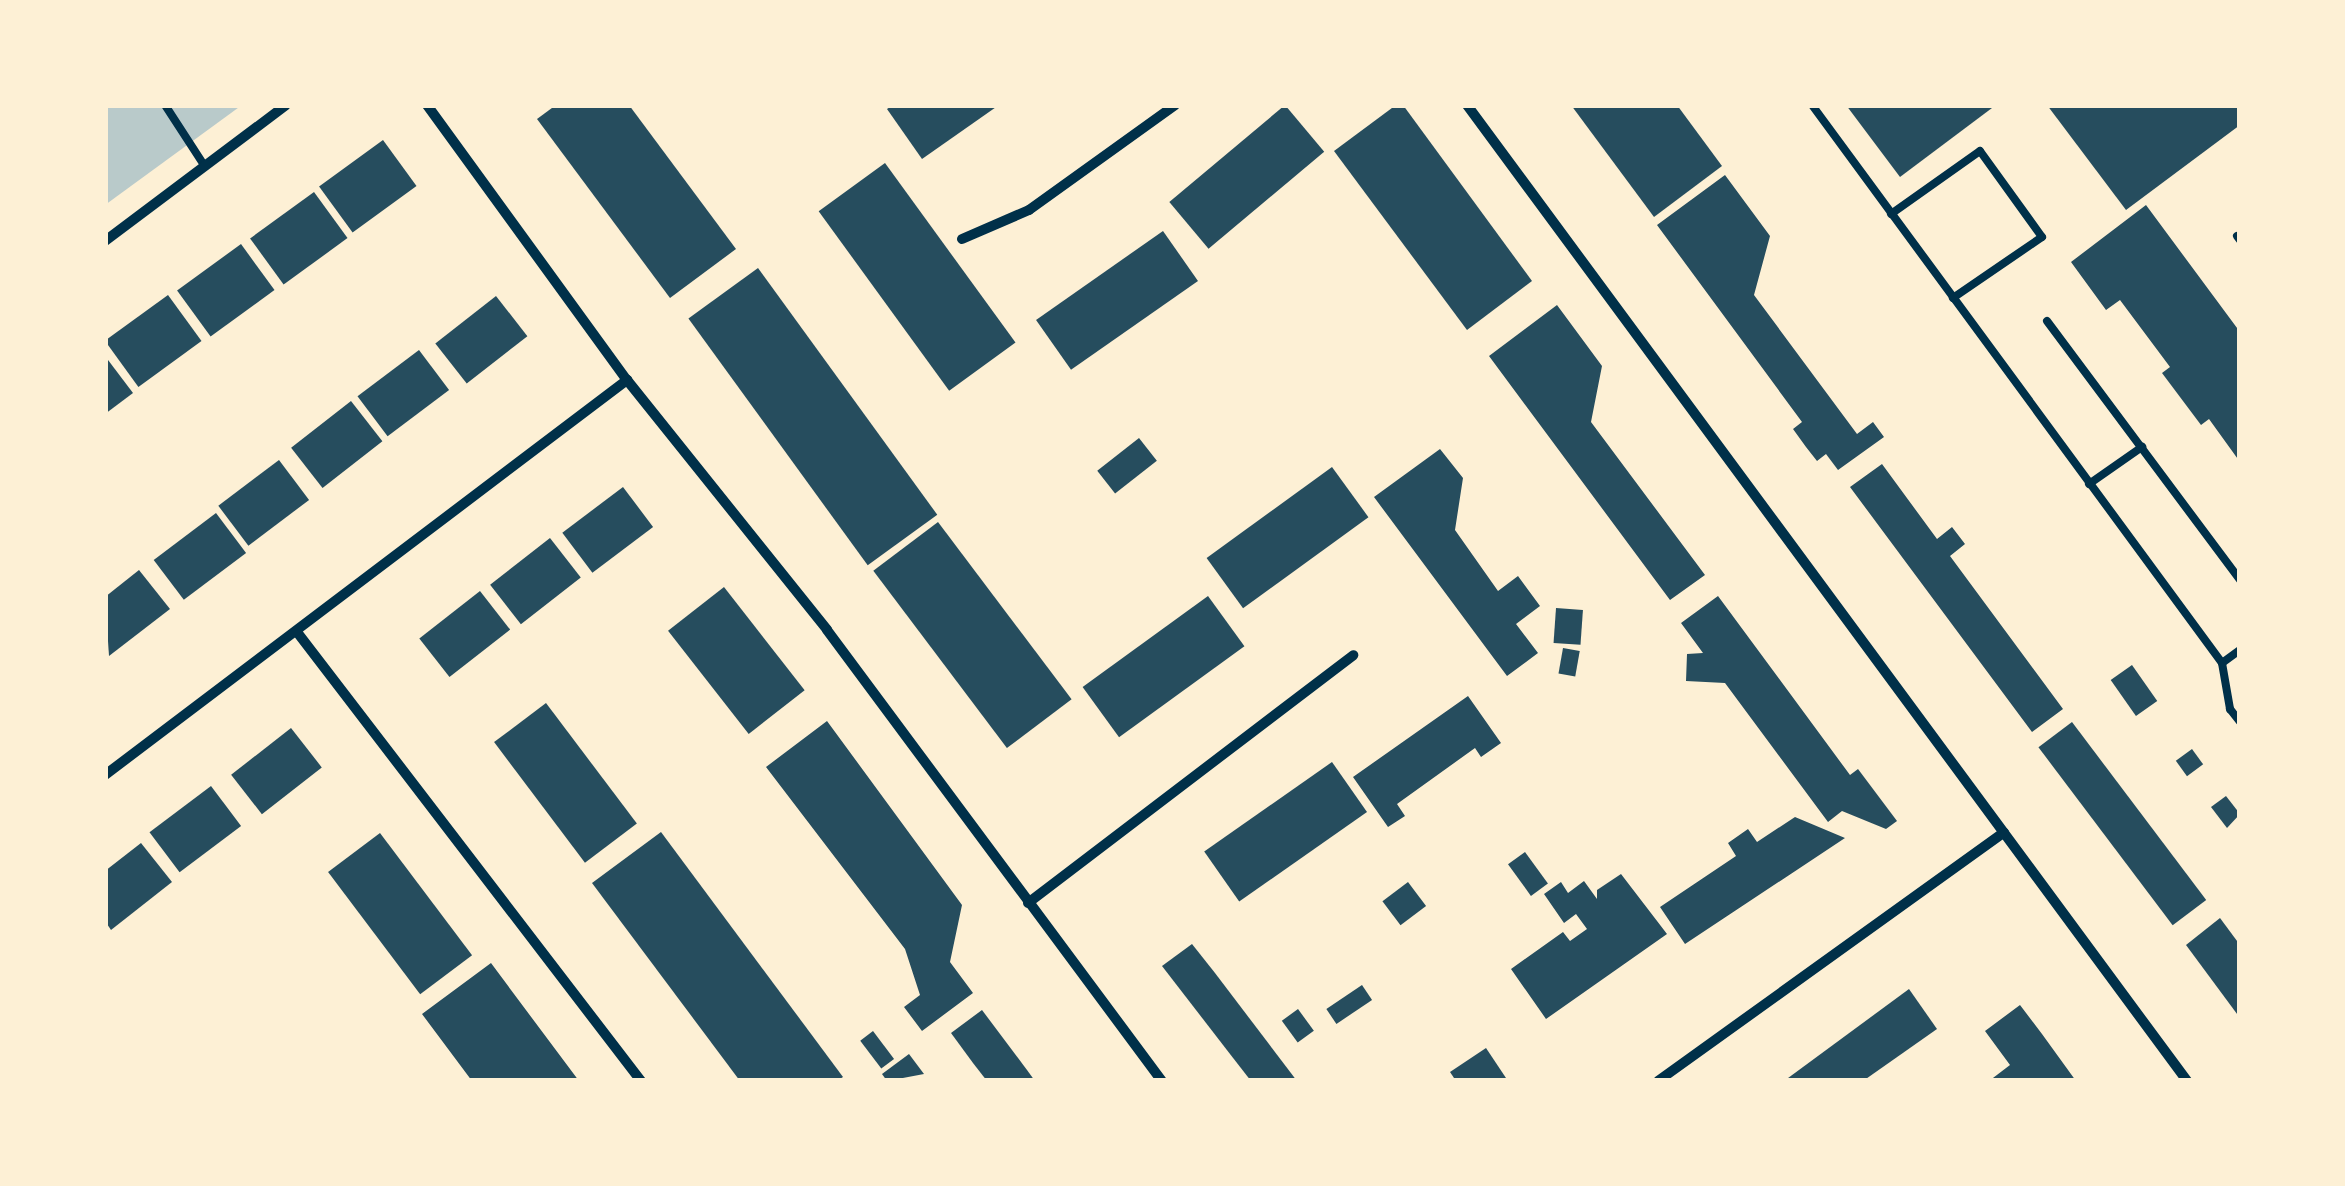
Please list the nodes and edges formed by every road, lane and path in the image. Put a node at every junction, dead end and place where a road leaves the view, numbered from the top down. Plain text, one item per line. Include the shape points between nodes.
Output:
1 (165, 105) edge
2 (286, 105) edge
3 (426, 105) edge
4 (1175, 105) edge
5 (1467, 105) edge
6 (1812, 105) edge
7 (204, 165) junction
8 (1891, 214) junction
9 (962, 238) dead end
10 (105, 240) edge
11 (1953, 298) junction
12 (2047, 321) dead end
13 (626, 380) junction
14 (2142, 447) junction
15 (2089, 484) junction
16 (2240, 580) edge
17 (297, 632) junction
18 (2240, 650) edge
19 (1352, 655) dead end
20 (2222, 663) junction
21 (2240, 722) edge
22 (105, 775) edge
23 (2004, 832) junction
24 (1028, 904) junction
25 (641, 1081) edge
26 (1162, 1081) edge
27 (1658, 1081) edge
28 (2188, 1081) edge

1 - 7 lane
2 - 7 street
3 - 13 street
4 - 9 street via 1029,210
5 - 23 street
6 - 8 lane
7 - 10 street
8 - 11 lane
8 - 11 lane via 1980,152 2042,237
11 - 15 lane
12 - 14 lane
13 - 17 street
13 - 24 street via 828,630
14 - 15 lane
14 - 16 lane
15 - 20 lane
17 - 22 street
17 - 25 street
18 - 20 lane
19 - 24 street
20 - 21 lane via 2230,709
23 - 27 street
23 - 28 street
24 - 26 street

